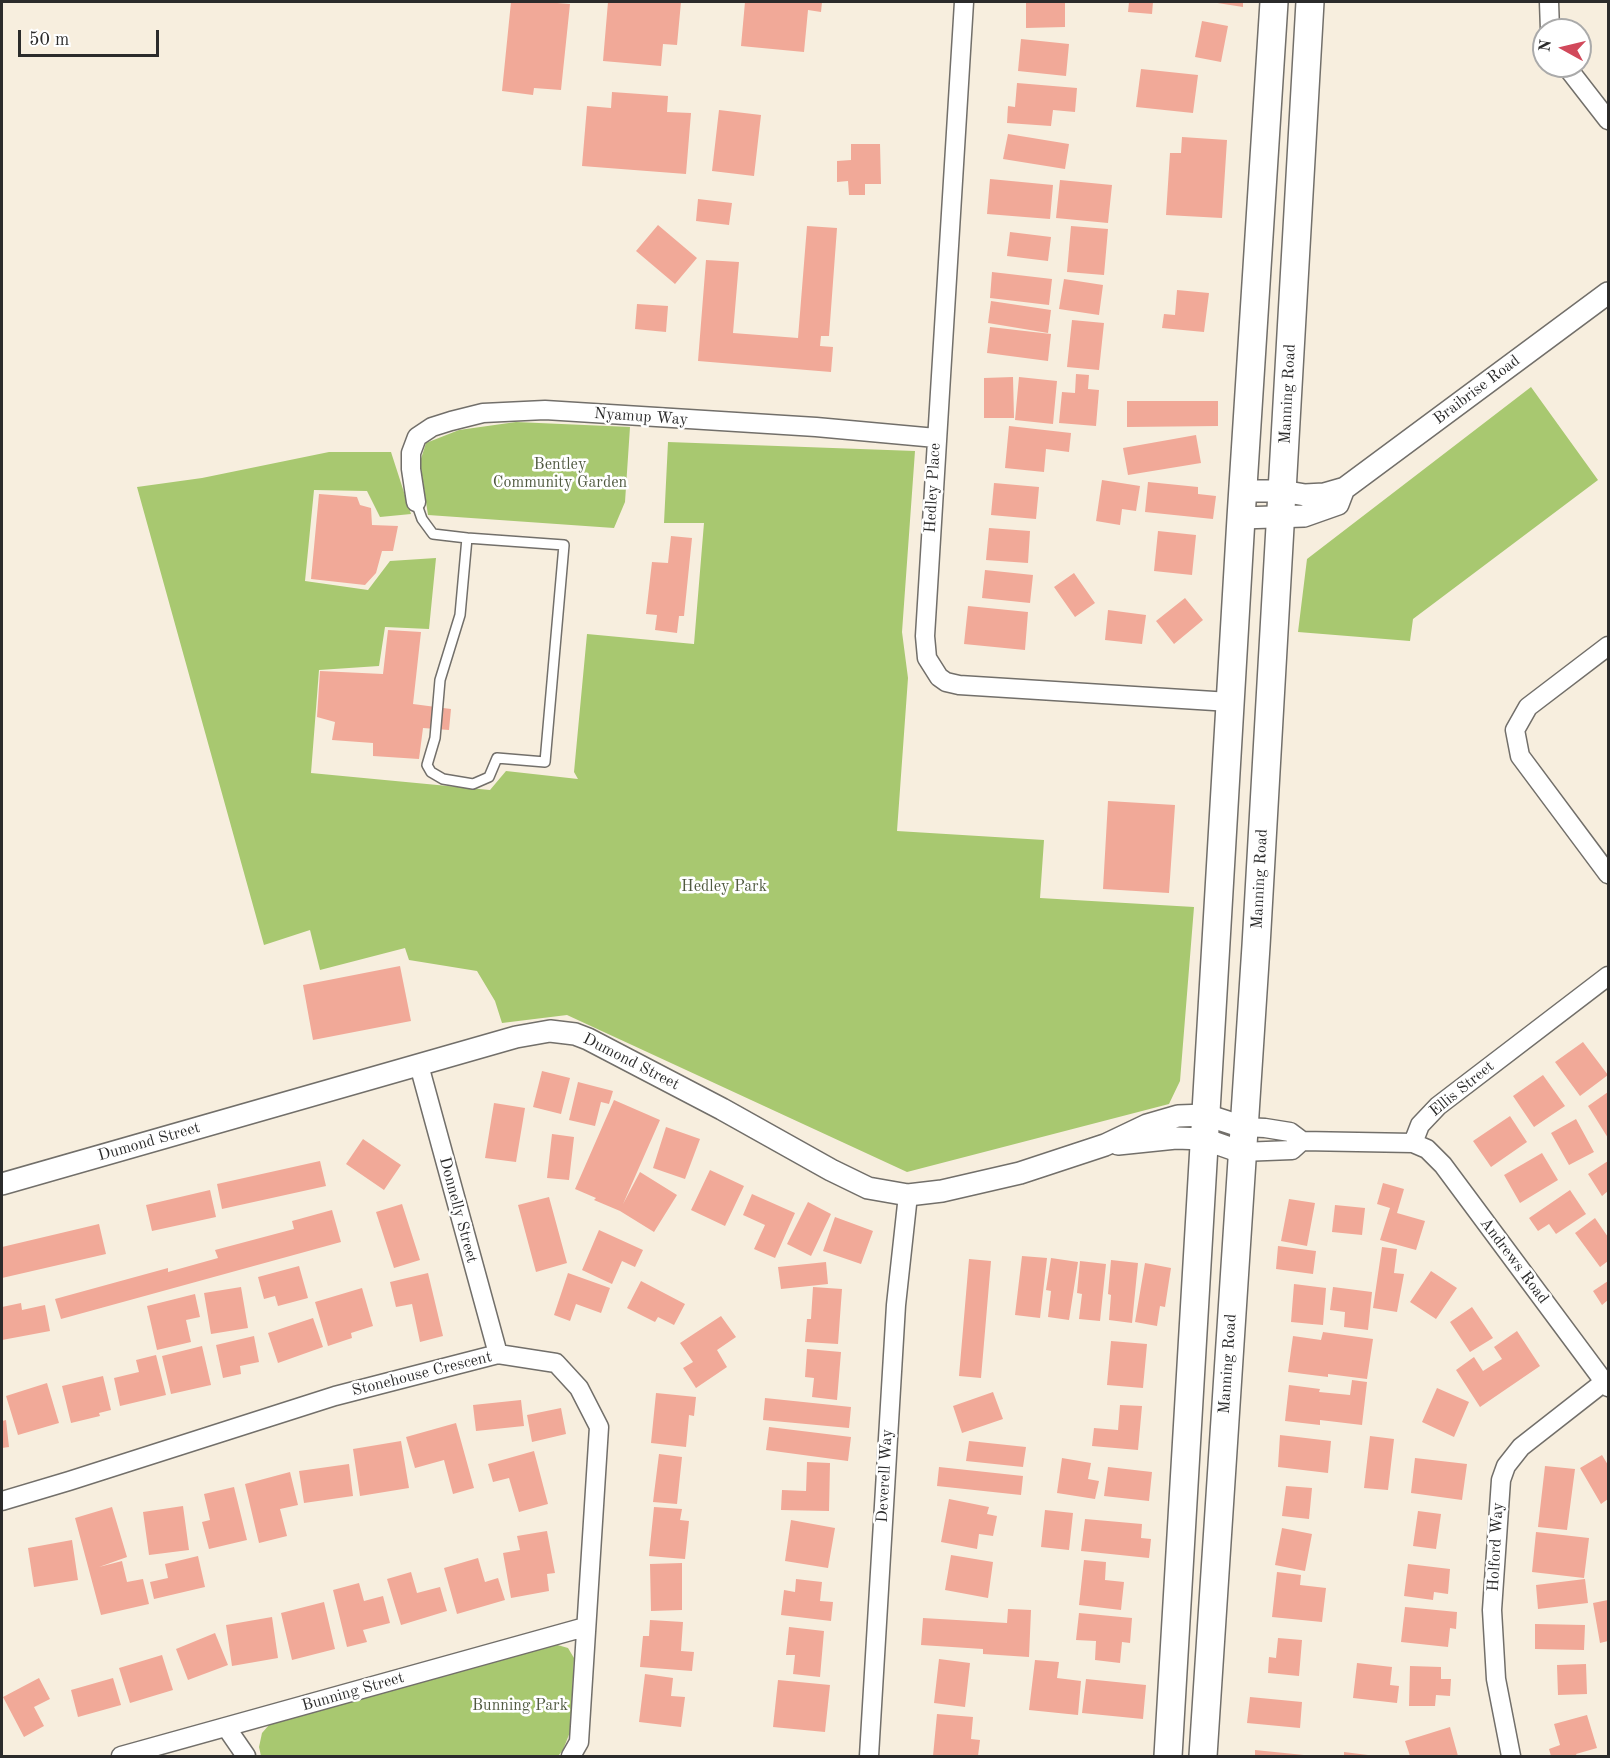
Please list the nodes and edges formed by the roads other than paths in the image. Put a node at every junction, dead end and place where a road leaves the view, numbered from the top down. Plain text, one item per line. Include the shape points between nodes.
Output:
1 (964, 2) edge
2 (1274, 2) edge
3 (1310, 2) edge
4 (1549, 2) edge
5 (1550, 18) edge
6 (1575, 78) edge
7 (1608, 120) edge
8 (1608, 292) edge
9 (936, 438) junction
10 (1345, 488) junction
11 (1243, 491) junction
12 (1282, 491) junction
13 (416, 501) joint
14 (1240, 518) junction
15 (1280, 518) junction
16 (467, 538) junction
17 (1608, 646) edge
18 (1230, 702) junction
19 (1608, 874) edge
20 (1608, 976) edge
21 (419, 1065) junction
22 (1205, 1127) junction
23 (1242, 1139) junction
24 (1302, 1141) junction
25 (1413, 1143) junction
26 (2, 1184) edge
27 (908, 1195) junction
28 (498, 1354) junction
29 (1606, 1384) edge
30 (2, 1501) edge
31 (585, 1627) junction
32 (226, 1727) junction
33 (121, 1756) edge
34 (246, 1756) edge
35 (571, 1756) edge
36 (868, 1756) edge
37 (1168, 1756) edge
38 (1203, 1756) edge
39 (1512, 1756) edge

1 - 9 street, Hedley Place
2 - 11 main road
3 - 12 main road, Manning Road
4 - 5 street
6 - 7 street
8 - 10 street, Braibrise Road
9 - 13 street, Nyamup Way via 545,410 483,413 441,424 417,436 411,453
9 - 18 street, Hedley Place via 925,636 927,658 939,677 959,685
10 - 12 street, Braibrise Road via 1305,495
10 - 15 street, Braibrise Road via 1338,504 1304,516
11 - 12 street, Braibrise Road
11 - 14 main road
12 - 15 main road, Manning Road
13 - 16 lane via 433,534
14 - 15 street, Braibrise Road
14 - 18 main road
15 - 23 main road, Manning Road
16 - 16 lane via 564,545 545,762 497,758 489,777 474,784 443,779 427,765 435,738 440,680 460,615
17 - 19 street via 1527,707 1515,730 1520,756
18 - 22 main road
20 - 25 street, Ellis Street via 1438,1106 1420,1125
21 - 26 street, Dumond Street
21 - 27 street, Dumond Street via 535,1033 575,1034 851,1180
21 - 28 street, Donnelly Street
22 - 23 street, Dumond Street
22 - 27 street, Dumond Street via 1178,1116 1020,1173
22 - 37 main road
23 - 24 street via 1292,1150
23 - 24 street via 1265,1128 1290,1132
23 - 38 main road, Manning Road
24 - 25 street
25 - 29 street, Andrews Road via 1427,1149 1443,1165
27 - 36 street, Deverell Way via 896,1305
28 - 30 street, Stonehouse Crescent via 335,1396
28 - 31 street, Stonehouse Crescent via 556,1363 579,1388 598,1427
29 - 39 street, Holford Way via 1521,1447 1501,1480 1492,1610 1496,1680
31 - 32 street, Bunning Street
31 - 35 street, Stonehouse Crescent via 579,1742
32 - 33 street, Bunning Street
32 - 34 street

